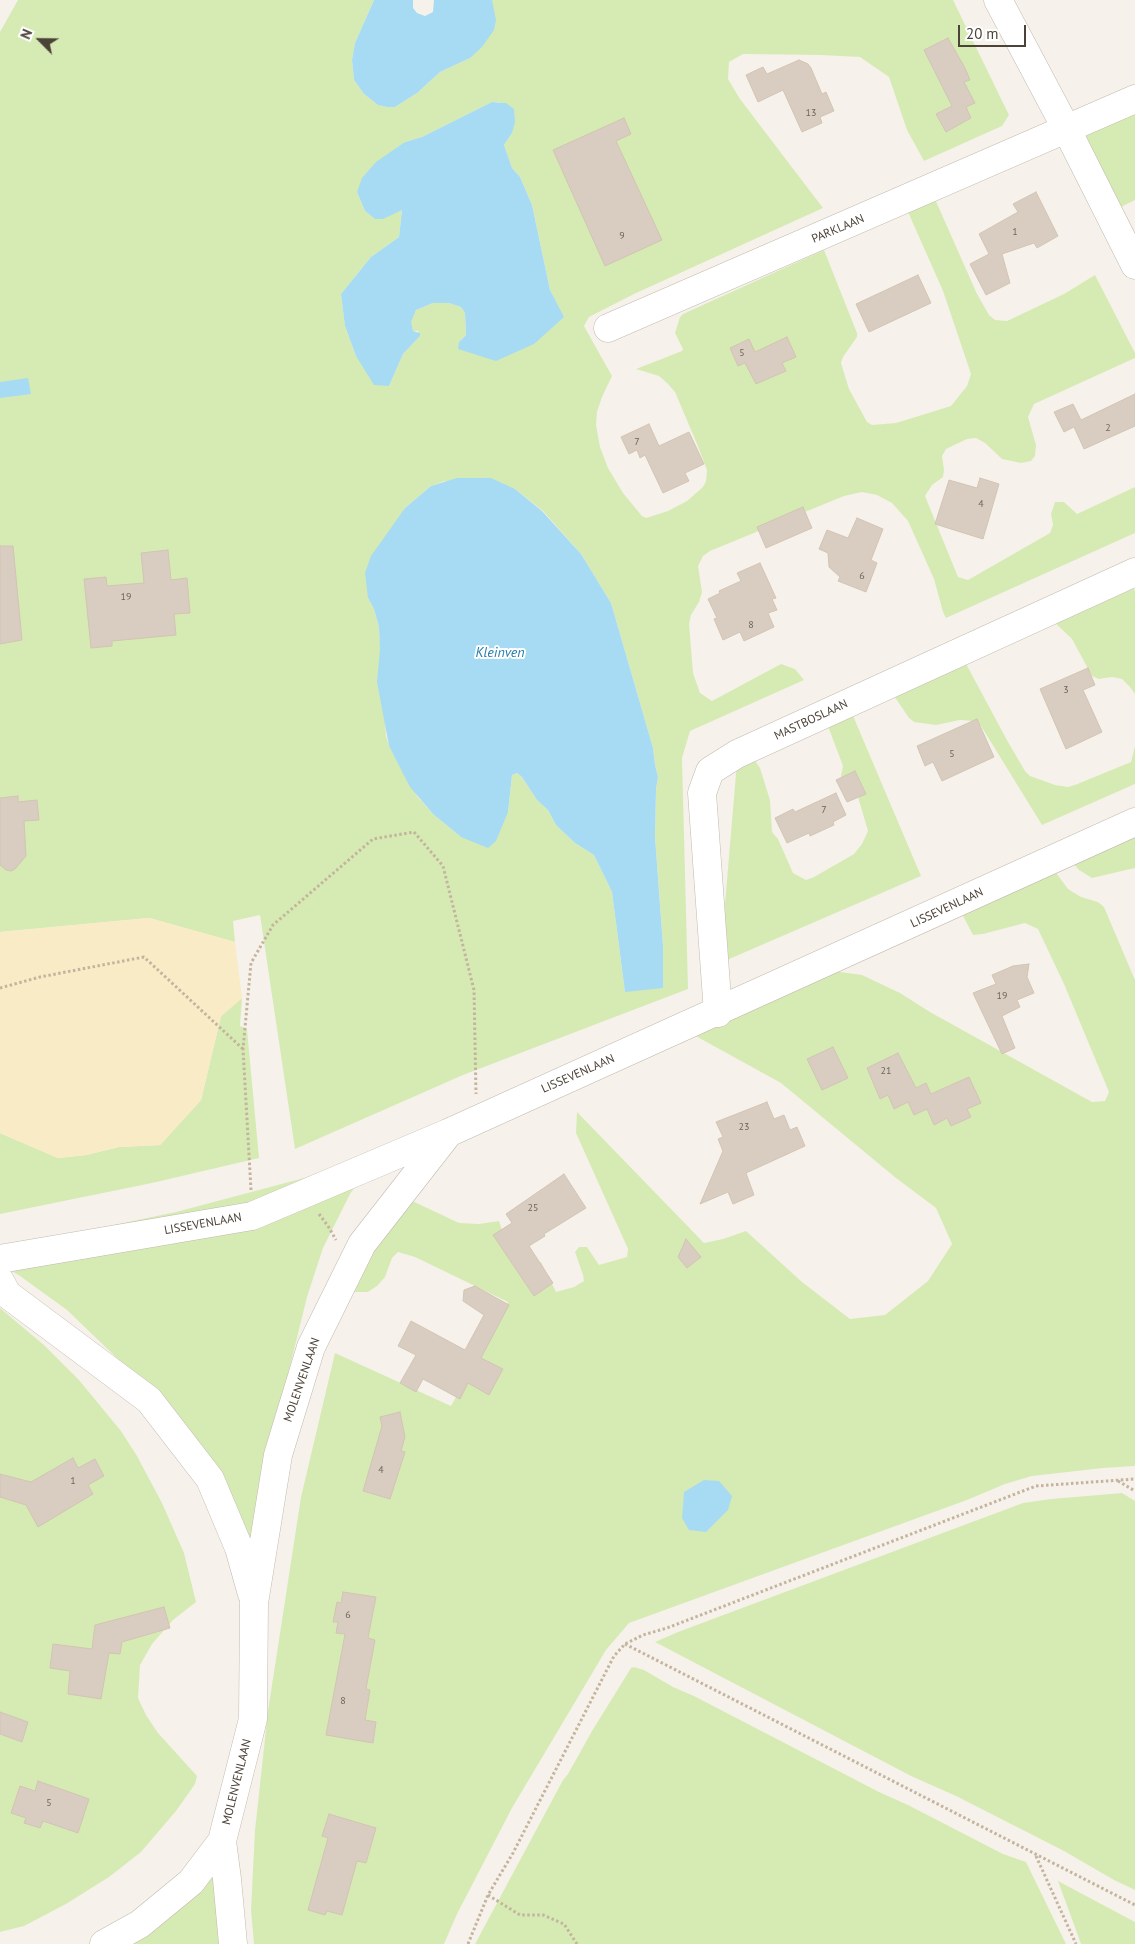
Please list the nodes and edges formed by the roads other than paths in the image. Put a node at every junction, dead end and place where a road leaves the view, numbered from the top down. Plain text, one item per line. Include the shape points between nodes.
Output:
1 (998, 0) edge
2 (1135, 99) edge
3 (1067, 130) junction
4 (1135, 265) edge
5 (608, 328) dead end
6 (1135, 572) edge
7 (1135, 822) edge
8 (718, 1012) junction
9 (448, 1133) junction
10 (0, 1259) edge
11 (0, 1281) edge
12 (254, 1603) junction
13 (222, 1840) junction
14 (104, 1944) edge
15 (233, 1944) edge

1 - 3 street
2 - 3 street, PARKLAAN
3 - 4 street
3 - 5 street, PARKLAAN
6 - 8 street, MASTBOSLAAN via 737,754 710,771 702,793
7 - 8 street, LISSEVENLAAN
8 - 9 street, LISSEVENLAAN
9 - 10 street, LISSEVENLAAN via 252,1216
9 - 12 street, MOLENVENLAAN via 362,1244 311,1347 278,1455
11 - 12 street, MOLENVENLAAN via 7,1294 149,1400 210,1479 239,1548
12 - 13 street, MOLENVENLAAN via 253,1719
13 - 14 street, MOLENVENLAAN via 191,1882 140,1924
13 - 15 street, MOLENVENLAAN

